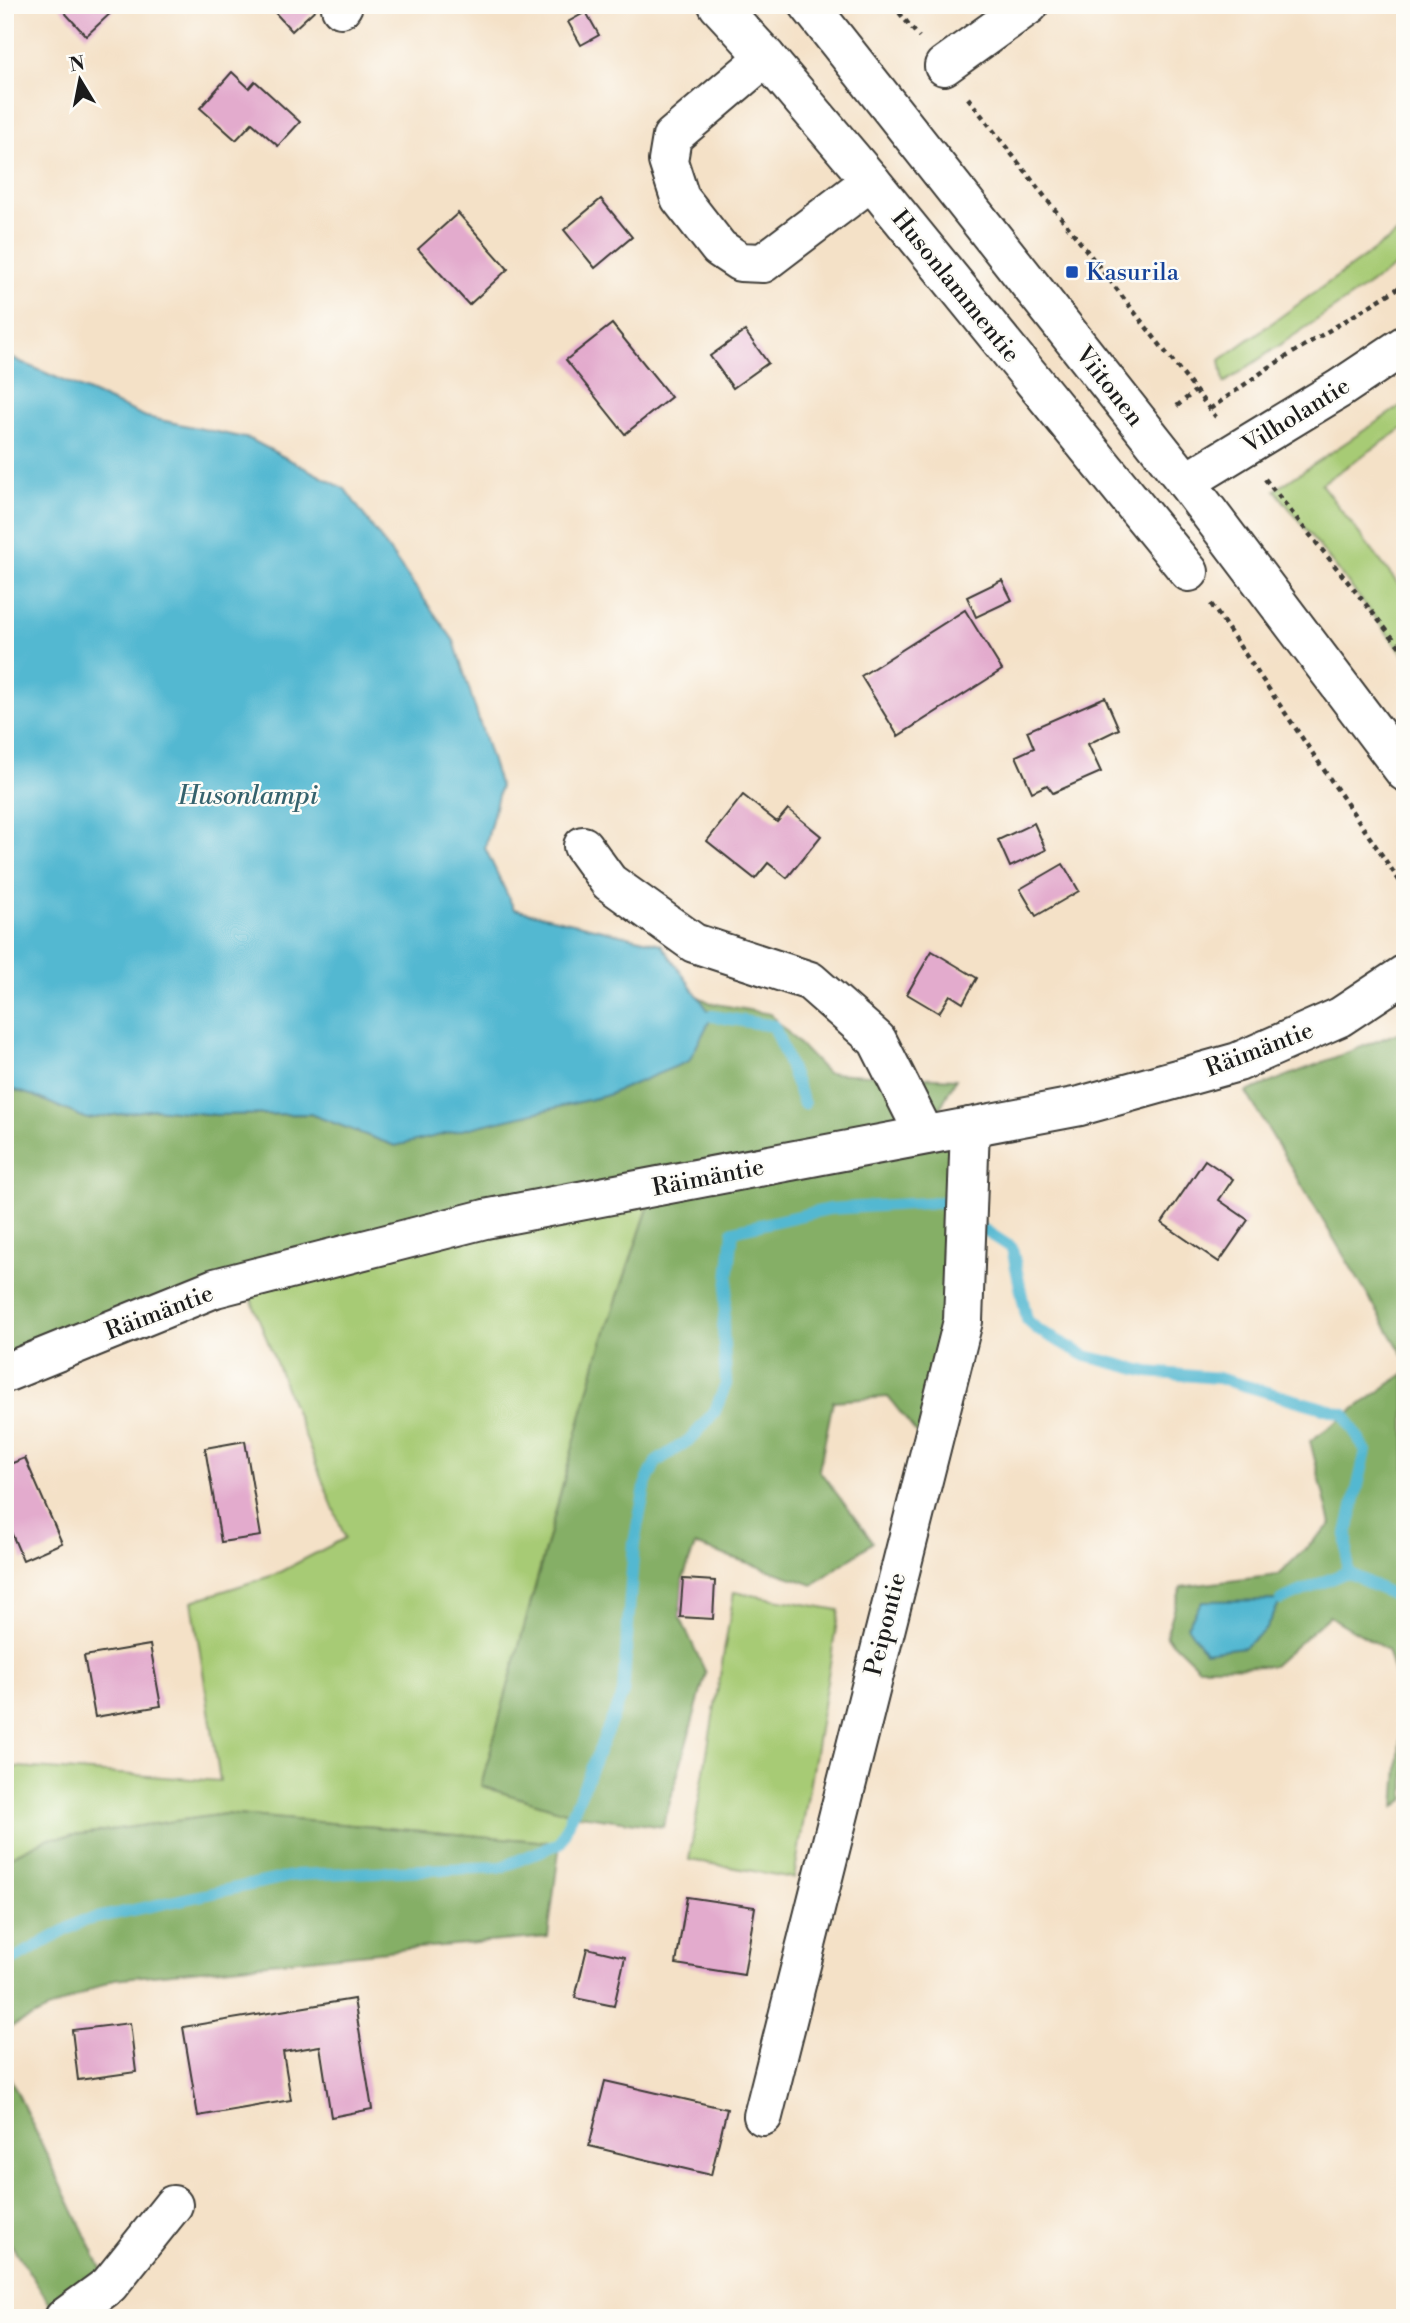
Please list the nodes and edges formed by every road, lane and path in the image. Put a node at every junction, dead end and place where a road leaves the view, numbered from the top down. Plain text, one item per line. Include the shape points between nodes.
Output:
1 (718, 5) edge
2 (809, 5) edge
3 (893, 5) edge
4 (1029, 5) edge
5 (766, 57) junction
6 (944, 66) junction
7 (871, 181) junction
8 (1405, 284) edge
9 (1405, 345) edge
10 (1210, 410) junction
11 (1241, 449) junction
12 (1186, 482) junction
13 (1189, 572) joint
14 (1405, 653) edge
15 (1405, 772) edge
16 (583, 846) dead end
17 (1405, 889) edge
18 (1405, 974) edge
19 (970, 1127) junction
20 (925, 1135) junction
21 (5, 1373) edge
22 (763, 2116) dead end
23 (173, 2205) dead end
24 (64, 2318) edge

1 - 5 street, Husonlammentie
2 - 12 street, Viitonen
3 - 6 path
4 - 6 street
5 - 7 street, Husonlammentie
5 - 7 street via 672,137 668,161 680,198 719,248 740,262 763,263
6 - 10 path
7 - 13 street, Husonlammentie
8 - 10 path via 1268,368
9 - 11 street, Vilholantie
10 - 11 path
11 - 12 street, Vilholantie
11 - 14 path
12 - 15 street, Viitonen
13 - 17 path
16 - 20 street via 609,882 694,943 810,981 877,1040
18 - 19 street, Räimäntie via 1340,1017 1238,1062 1080,1106
19 - 20 street, Räimäntie
19 - 22 street, Peipontie via 963,1321
20 - 21 street, Räimäntie via 485,1219 215,1288
23 - 24 street via 109,2285

